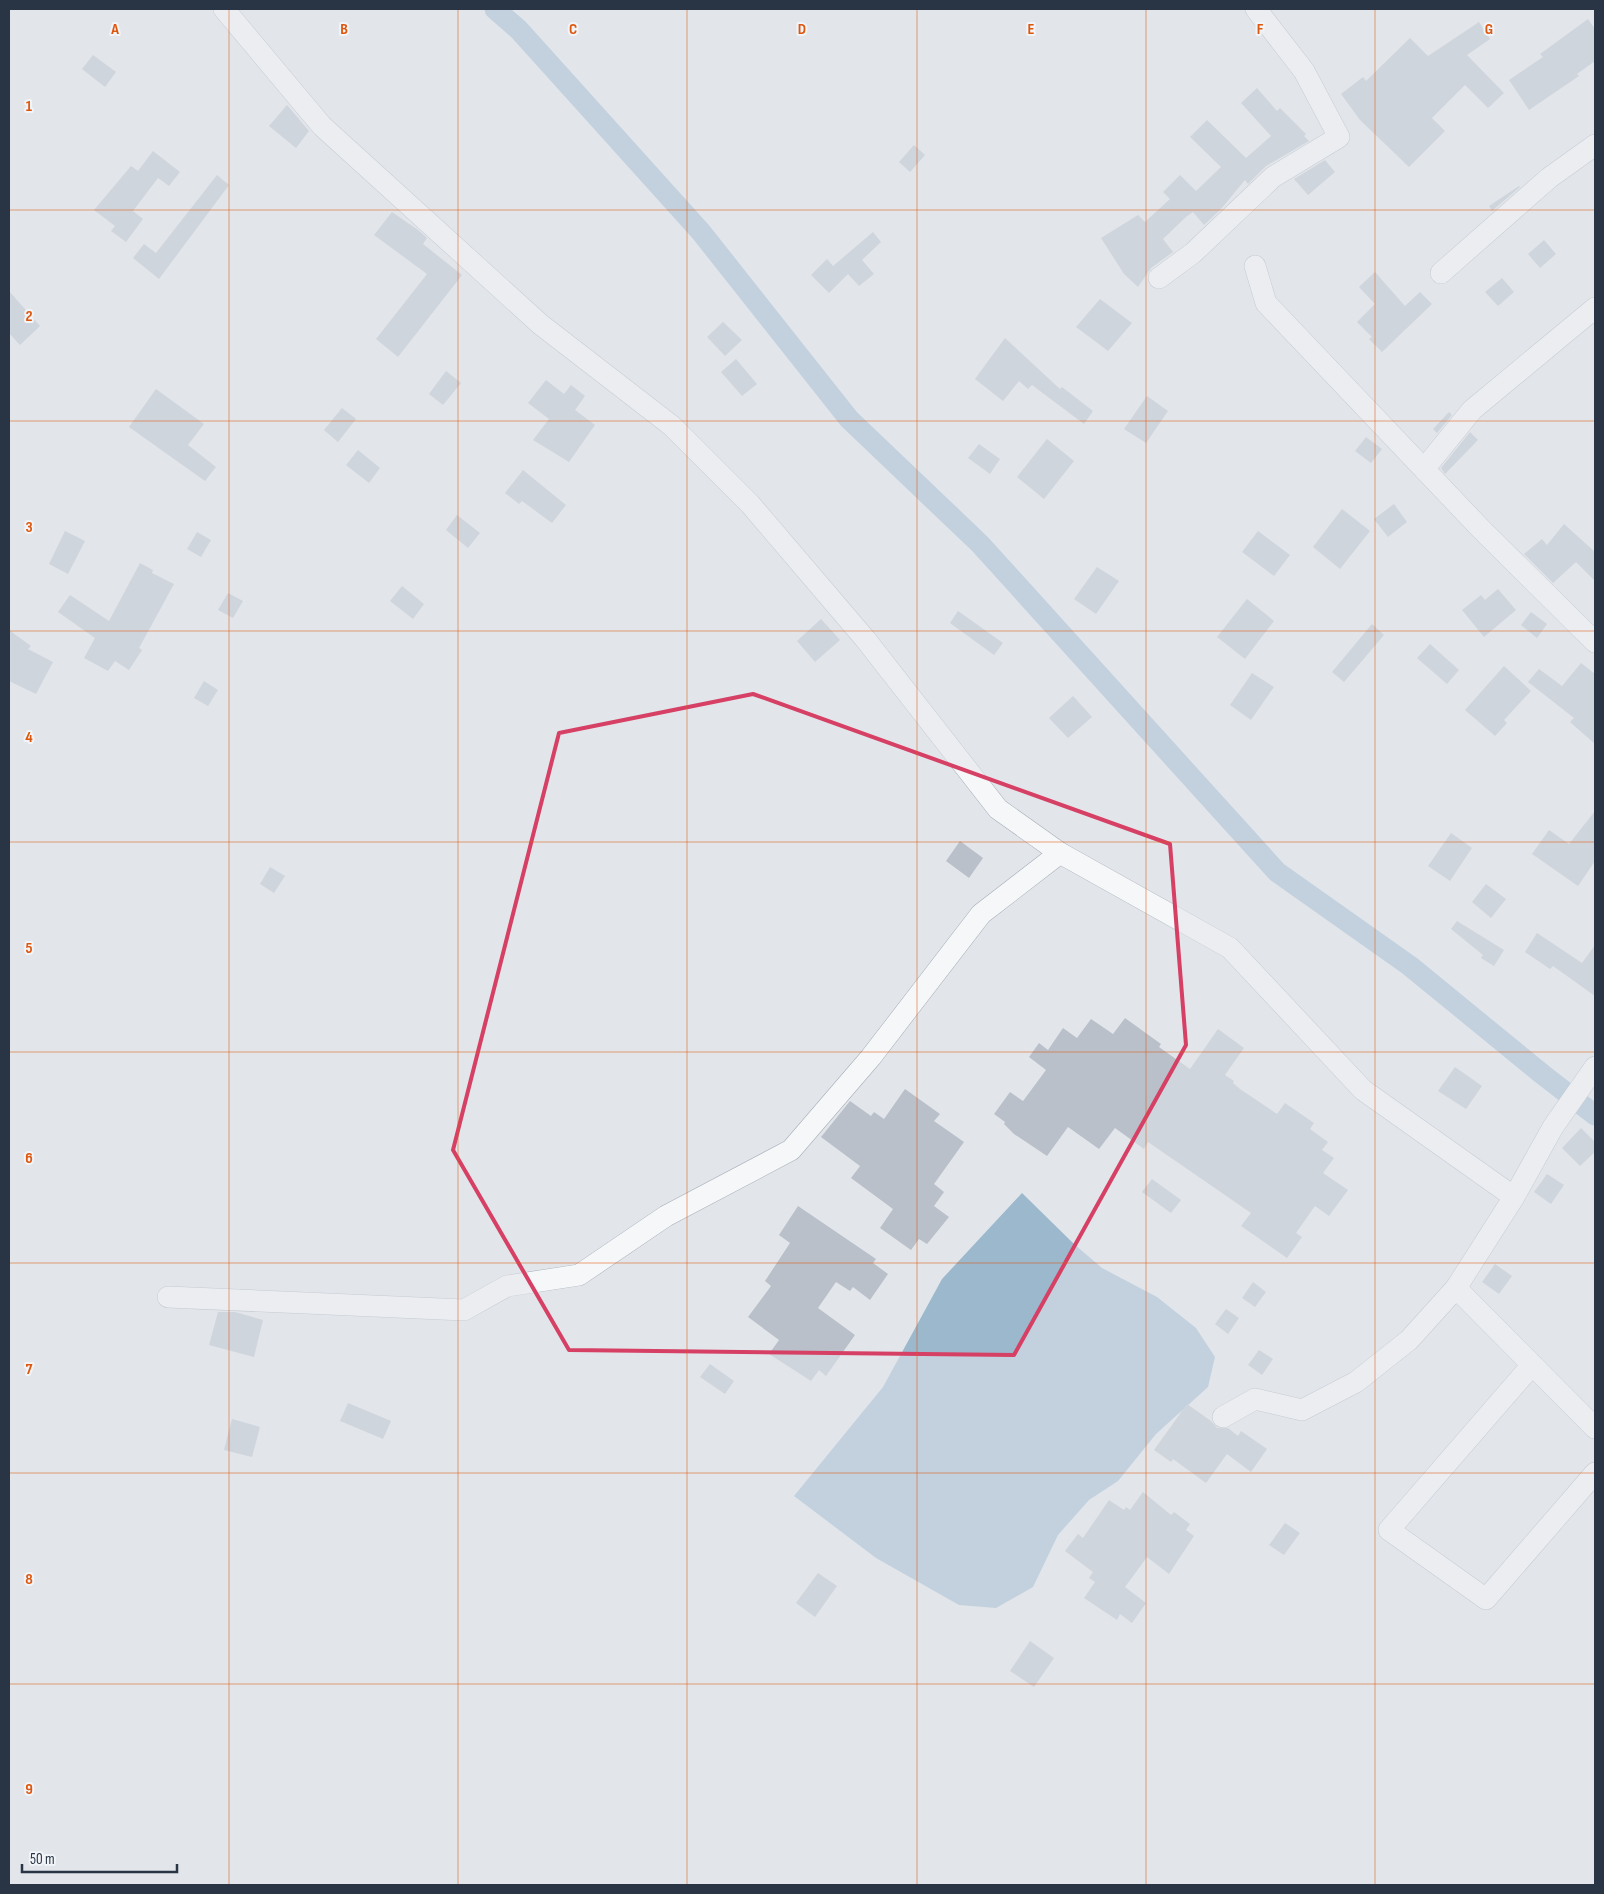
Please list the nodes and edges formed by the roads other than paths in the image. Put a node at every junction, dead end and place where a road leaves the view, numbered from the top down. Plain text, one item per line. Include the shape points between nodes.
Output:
1 (224, 9) edge
2 (1256, 9) edge
3 (1595, 145) edge
4 (1255, 266) dead end
5 (1441, 273) dead end
6 (1159, 278) dead end
7 (1595, 308) edge
8 (1424, 468) junction
9 (1595, 642) edge
10 (1060, 853) junction
11 (1595, 1067) edge
12 (1514, 1197) junction
13 (1456, 1288) junction
14 (168, 1297) dead end
15 (1532, 1365) junction
16 (1223, 1417) dead end
17 (1595, 1428) edge
18 (1595, 1474) edge

1 - 10 street via 322,126 540,324 672,426 750,504 866,640 998,809
2 - 6 street via 1304,71 1339,137 1273,177 1193,253
3 - 5 street via 1549,178
4 - 8 street via 1266,303
7 - 8 street via 1472,410
8 - 9 street
10 - 12 street via 1230,948 1363,1090
10 - 14 street via 981,914 871,1057 791,1150 666,1216 579,1275 507,1286 464,1310
11 - 12 street via 1553,1127
12 - 13 street
13 - 15 street
13 - 16 street via 1409,1340 1356,1382 1302,1410 1255,1399
15 - 17 street
15 - 18 street via 1389,1530 1486,1600

